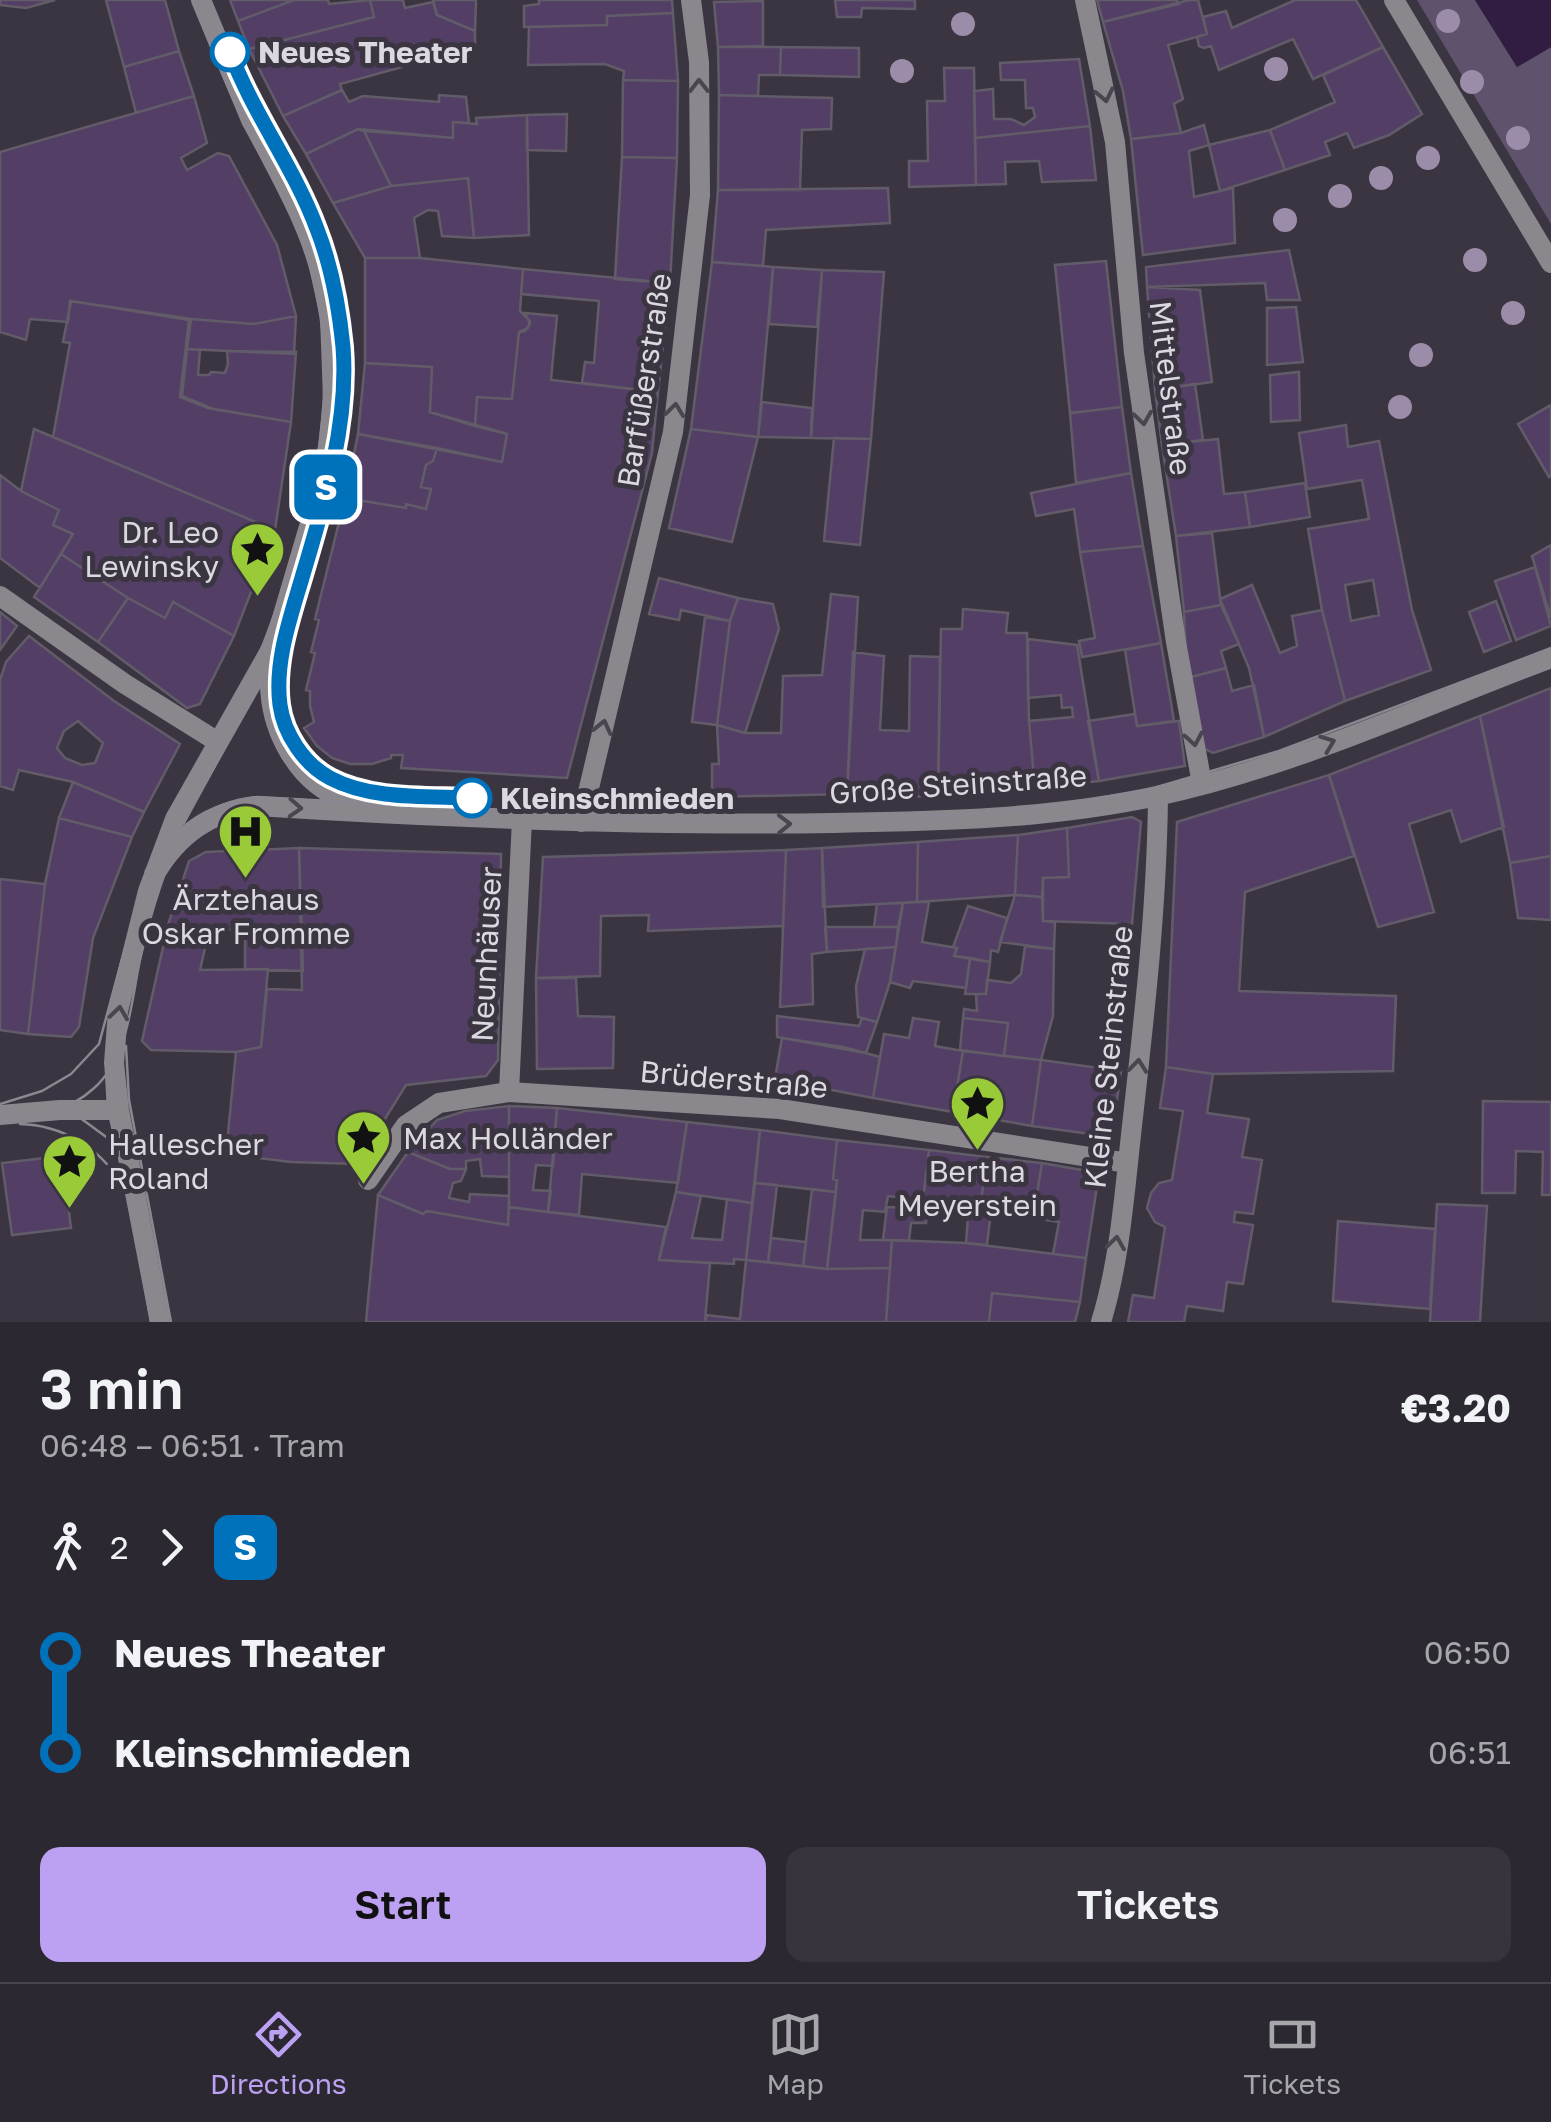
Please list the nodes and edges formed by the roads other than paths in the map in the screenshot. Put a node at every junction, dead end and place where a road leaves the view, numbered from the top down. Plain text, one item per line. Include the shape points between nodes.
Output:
1 (201, 0) edge
2 (691, 0) edge
3 (1085, 0) edge
4 (1394, 0) edge
5 (1551, 263) edge
6 (0, 596) edge
7 (275, 642) junction
8 (1551, 658) edge
9 (218, 742) junction
10 (1202, 784) junction
11 (1158, 796) junction
12 (406, 814) junction
13 (522, 819) junction
14 (581, 822) junction
15 (154, 874) junction
16 (509, 1092) junction
17 (119, 1110) junction
18 (0, 1115) edge
19 (1128, 1162) junction
20 (368, 1180) dead end
21 (160, 1322) edge
22 (1101, 1322) edge

1 - 7 street via 250,120 298,206 330,317 334,399 328,449
14 -> 2 street, Barfüßerstraße via 673,432 700,195 699,62
3 -> 10 street, Mittelstraße via 1115,142 1134,353
4 - 5 street
6 - 9 street
7 - 9 street
7 - 12 street, Große Steinstraße via 272,709 299,766 341,800
10 -> 8 street, Große Steinstraße
9 - 15 street via 175,818
10 - 11 street, Große Steinstraße
14 -> 11 street, Große Steinstraße via 960,820
19 -> 11 street, Kleine Steinstraße via 1153,933
12 - 13 street, Große Steinstraße
15 -> 12 street, Große Steinstraße via 203,821 240,808
13 - 14 street, Große Steinstraße
13 - 16 street, Neunhäuser
17 -> 15 street via 118,1011
16 - 19 street, Brüderstraße via 780,1108
16 - 20 street, Brüderstraße via 438,1103 406,1125
17 - 18 street
17 - 21 street
22 -> 19 street, Kleine Steinstraße

